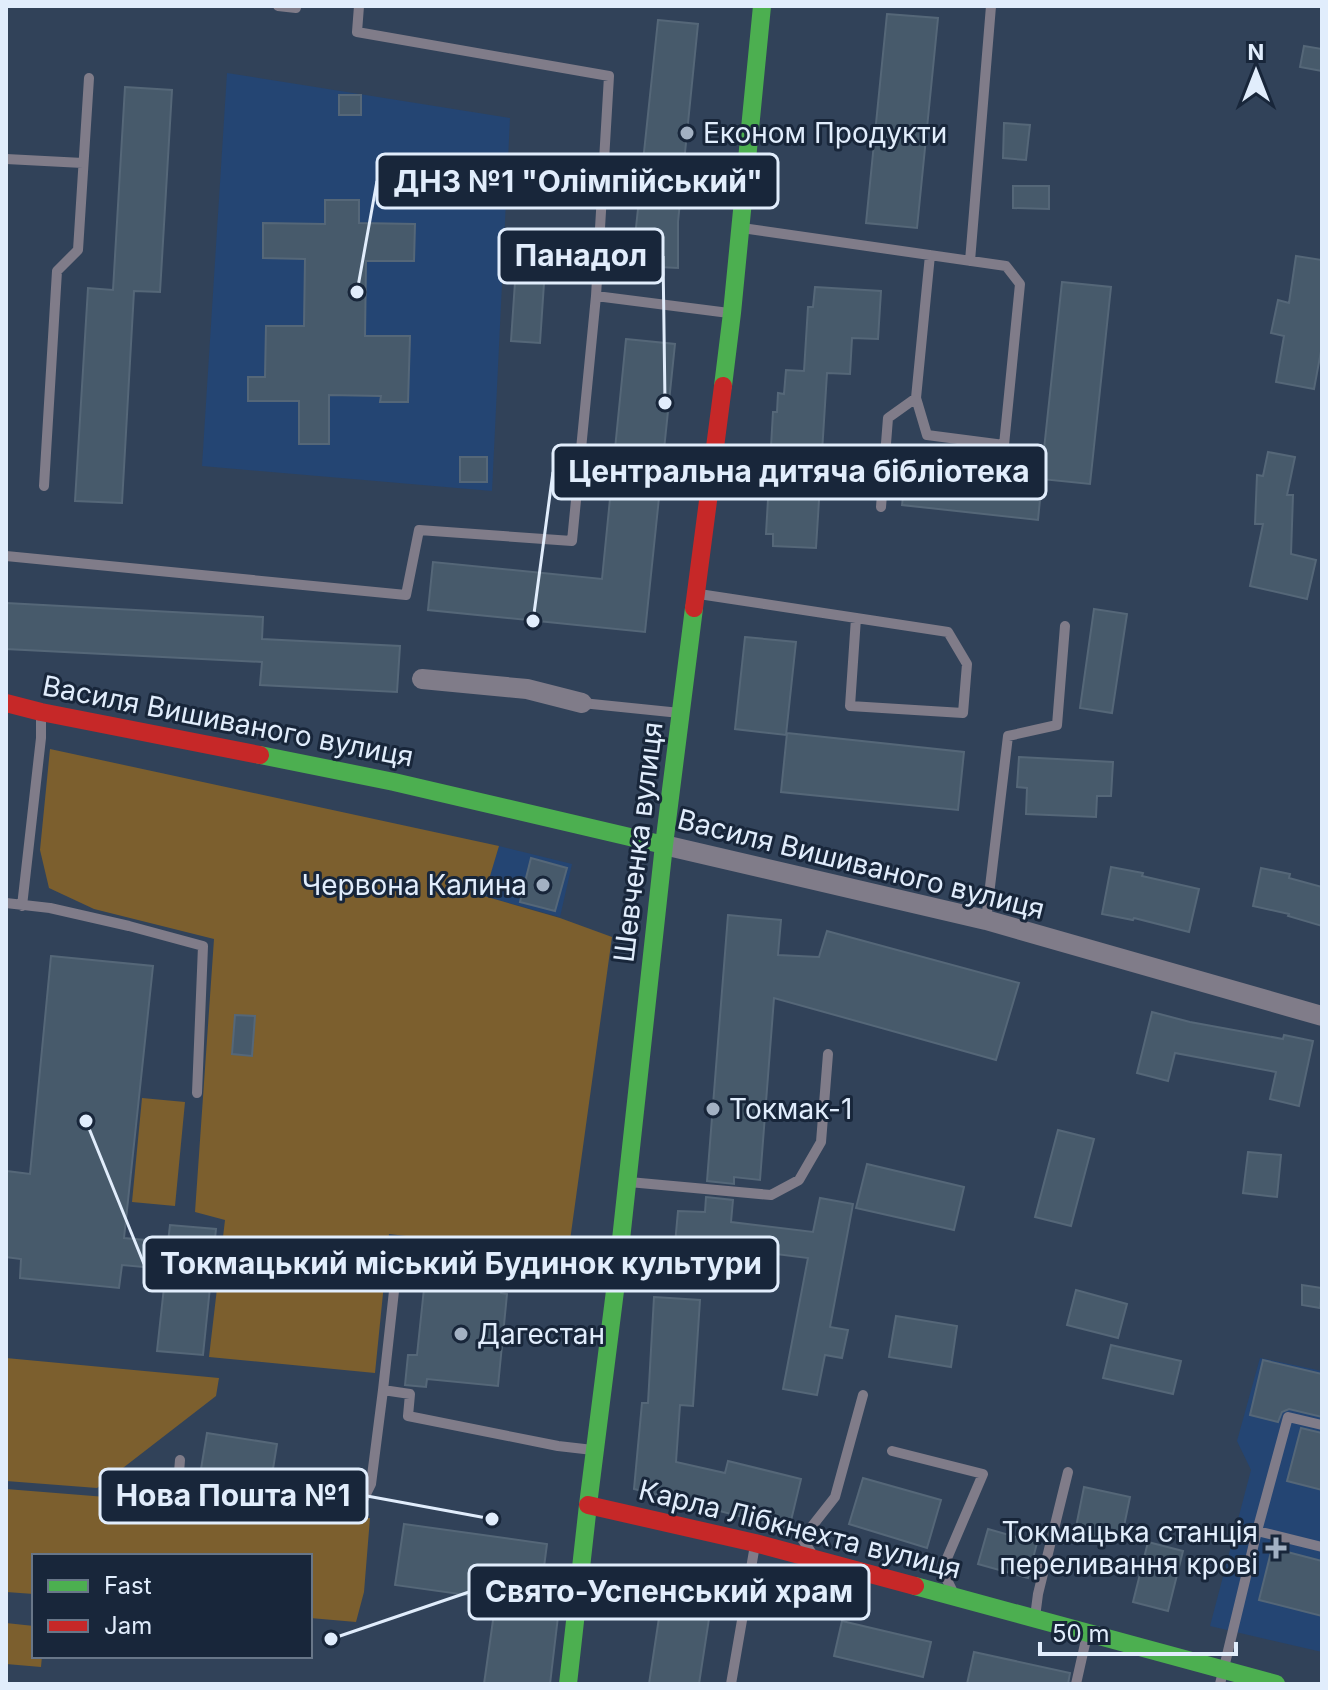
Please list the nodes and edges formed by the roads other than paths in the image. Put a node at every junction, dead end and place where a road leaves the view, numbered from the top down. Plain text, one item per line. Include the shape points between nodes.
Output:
1 (278, 6) edge
2 (296, 6) edge
3 (359, 6) edge
4 (762, 6) edge
5 (991, 6) edge
6 (89, 78) dead end
7 (6, 159) edge
8 (83, 163) junction
9 (740, 228) junction
10 (930, 255) junction
11 (970, 261) junction
12 (596, 296) junction
13 (732, 313) junction
14 (916, 398) junction
15 (44, 486) dead end
16 (881, 507) dead end
17 (6, 556) edge
18 (697, 594) junction
19 (856, 618) junction
20 (1065, 626) dead end
21 (422, 679) dead end
22 (6, 703) edge
23 (582, 703) joint
24 (41, 712) junction
25 (682, 713) junction
26 (664, 845) junction
27 (6, 903) edge
28 (22, 906) junction
29 (986, 920) junction
30 (1322, 1016) edge
31 (828, 1054) dead end
32 (197, 1093) dead end
33 (627, 1182) junction
34 (618, 1267) junction
35 (383, 1390) junction
36 (863, 1395) dead end
37 (1322, 1425) edge
38 (595, 1451) junction
39 (892, 1451) dead end
40 (180, 1460) dead end
41 (1068, 1472) dead end
42 (588, 1505) junction
43 (1257, 1531) junction
44 (755, 1543) junction
45 (1322, 1547) edge
46 (818, 1560) junction
47 (956, 1597) junction
48 (1034, 1619) junction
49 (1087, 1633) junction
50 (1222, 1677) edge
51 (568, 1684) edge
52 (731, 1684) edge
53 (1076, 1684) edge
54 (1276, 1684) edge

1 - 2 lane
3 - 12 lane via 357,32 609,76
4 - 9 street, Шевченка вулиця
5 - 11 lane
6 - 8 lane
7 - 8 lane
8 - 15 lane via 78,250 57,271
9 - 10 lane
9 - 13 street, Шевченка вулиця
10 - 11 lane
10 - 14 lane
11 - 14 lane via 1006,266 1020,284 1004,445 927,435
12 - 13 lane
12 - 17 lane via 572,541 419,530 406,595
13 - 18 street, Шевченка вулиця
14 - 16 lane via 888,418
18 - 19 lane
18 - 25 street, Шевченка вулиця
19 - 19 lane via 948,632 967,664 963,713 850,706
20 - 29 lane via 1057,725 1008,736
21 - 23 street via 527,689
22 - 24 street, Василя Вишиваного вулиця
23 - 25 lane
24 - 26 street, Василя Вишиваного вулиця via 394,782
24 - 28 lane
25 - 26 street, Шевченка вулиця
26 - 29 street, Василя Вишиваного вулиця
26 - 33 street, Шевченка вулиця
27 - 28 lane
28 - 32 lane via 50,908 203,946
29 - 30 street, Василя Вишиваного вулиця
31 - 33 lane via 821,1142 799,1180 771,1195
33 - 34 street, Шевченка вулиця
34 - 35 lane via 399,1246
34 - 38 street, Шевченка вулиця
35 - 38 lane via 410,1394 408,1416
35 - 40 lane via 371,1484 354,1507 177,1497
36 - 46 lane via 835,1497 802,1539
37 - 43 lane via 1288,1417
38 - 42 street, Шевченка вулиця
39 - 47 lane via 983,1474 942,1570
41 - 48 lane
42 - 44 street, Карла Лібкнехта вулиця
42 - 51 street, Шевченка вулиця
43 - 45 lane
43 - 50 lane
44 - 46 street, Карла Лібкнехта вулиця
44 - 52 lane
46 - 47 street, Карла Лібкнехта вулиця
47 - 48 street, Карла Лібкнехта вулиця
48 - 49 street, Карла Лібкнехта вулиця
49 - 50 street, Карла Лібкнехта вулиця
49 - 53 lane
50 - 54 street, Карла Лібкнехта вулиця

